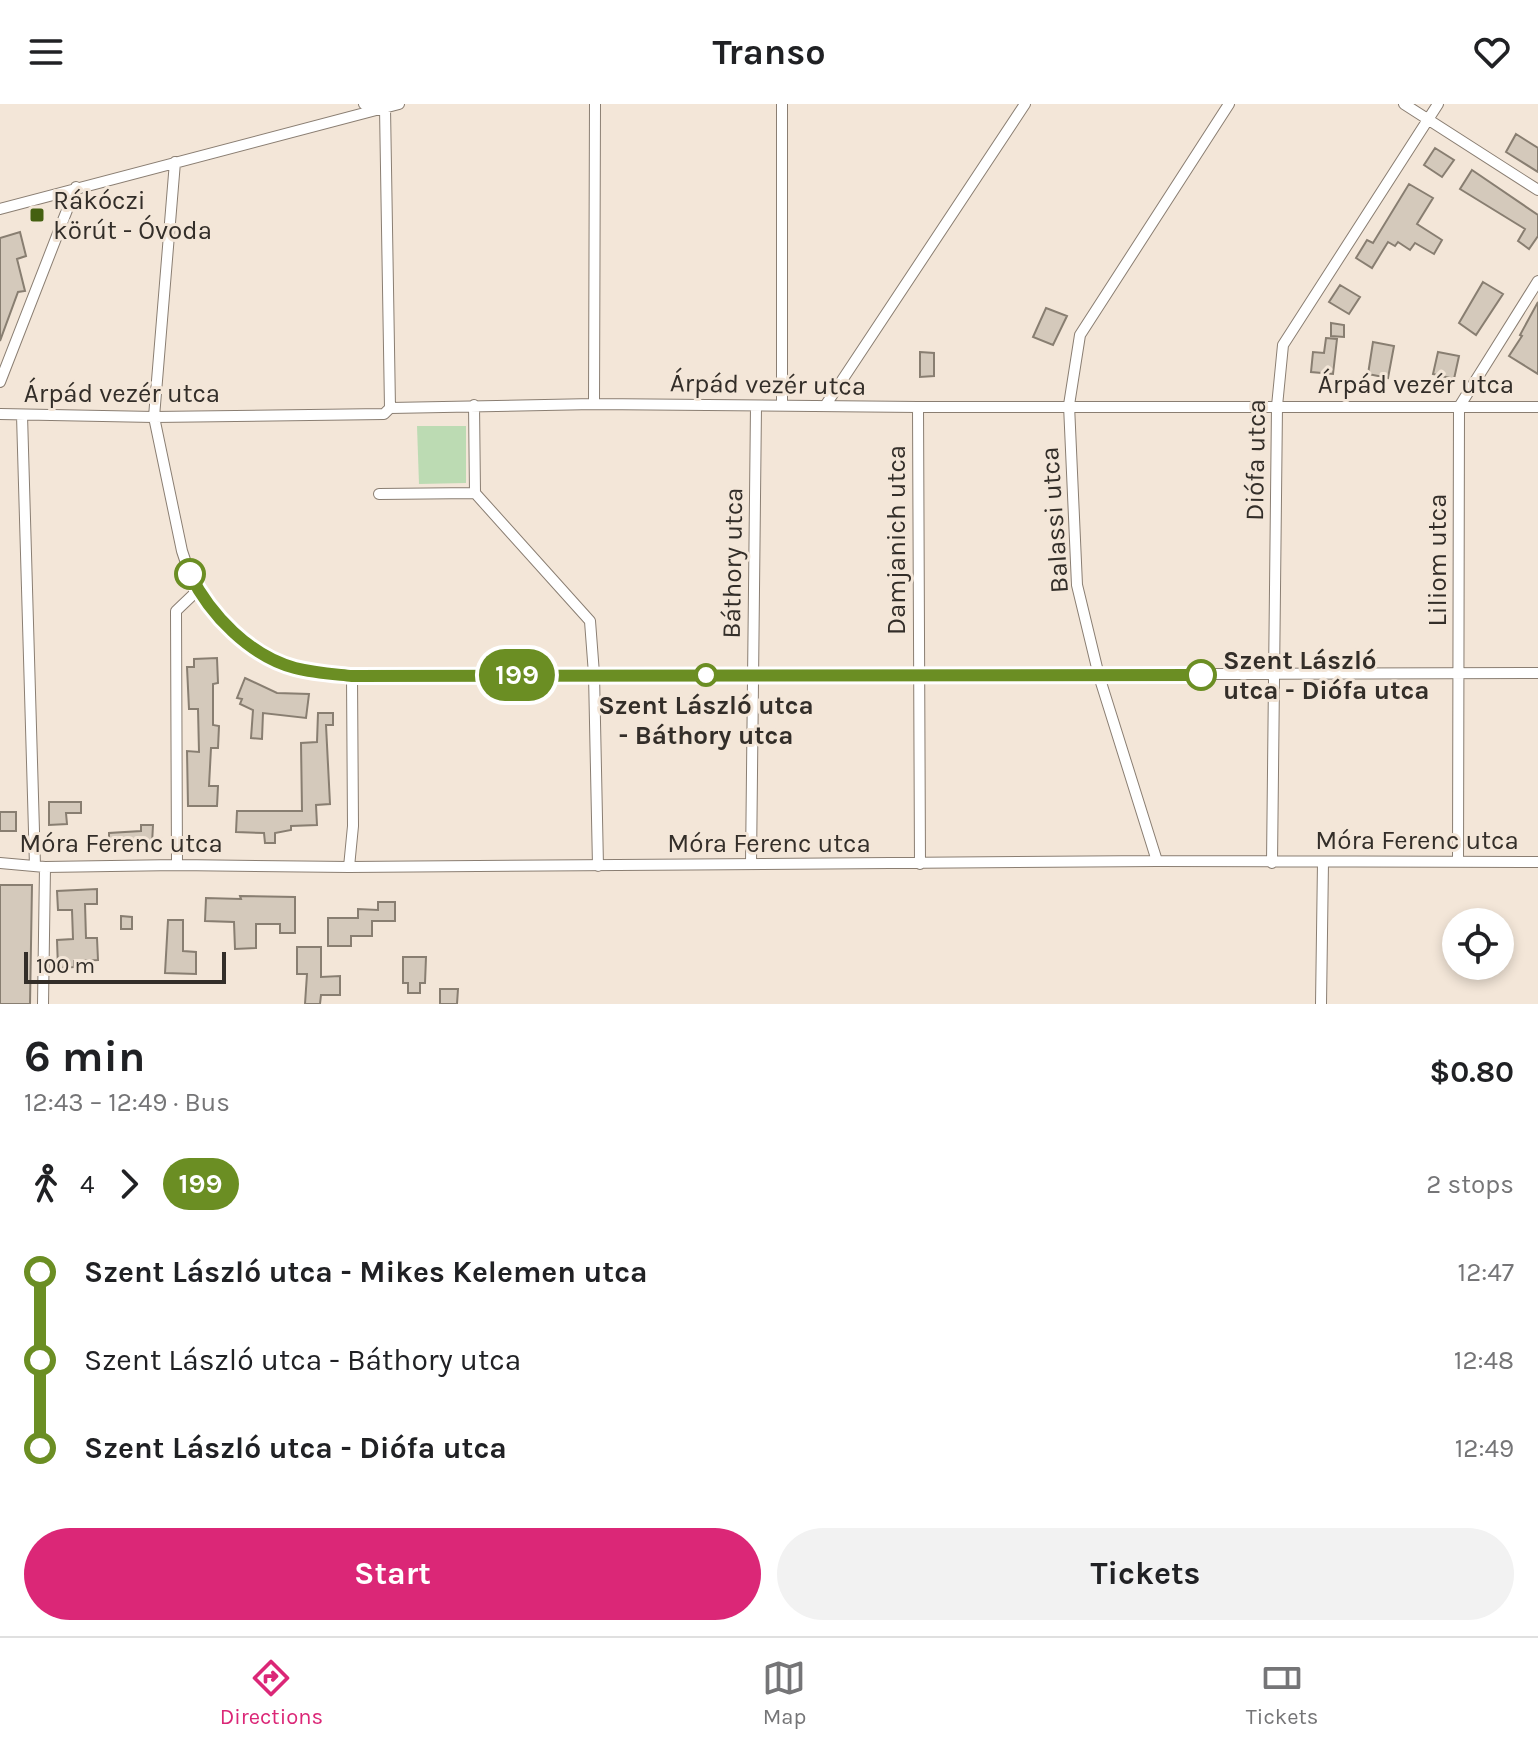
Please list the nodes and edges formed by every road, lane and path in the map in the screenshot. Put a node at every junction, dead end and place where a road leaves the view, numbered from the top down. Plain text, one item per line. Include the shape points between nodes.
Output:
1 (364, 104) edge
2 (399, 104) edge
3 (595, 104) edge
4 (782, 104) edge
5 (1025, 104) edge
6 (1229, 104) edge
7 (1404, 104) edge
8 (1438, 104) edge
9 (385, 108) junction
10 (1428, 120) junction
11 (175, 162) junction
12 (76, 187) junction
13 (1538, 190) edge
14 (0, 209) edge
15 (1538, 281) edge
16 (0, 382) edge
17 (594, 404) junction
18 (474, 405) junction
19 (782, 405) junction
20 (1069, 405) junction
21 (756, 406) junction
22 (825, 406) junction
23 (1277, 406) junction
24 (918, 407) junction
25 (1459, 407) junction
26 (1538, 407) edge
27 (390, 408) junction
28 (0, 414) edge
29 (22, 415) junction
30 (154, 417) junction
31 (475, 493) junction
32 (379, 494) dead end
33 (198, 590) junction
34 (1538, 673) edge
35 (594, 674) junction
36 (1274, 674) junction
37 (1459, 674) junction
38 (352, 676) junction
39 (753, 676) junction
40 (918, 676) junction
41 (1099, 676) junction
42 (1157, 861) junction
43 (1323, 862) junction
44 (1458, 862) junction
45 (1538, 862) edge
46 (0, 863) edge
47 (1272, 863) junction
48 (751, 864) junction
49 (920, 864) junction
50 (177, 865) junction
51 (40, 866) junction
52 (598, 866) junction
53 (349, 867) junction
54 (43, 1004) edge
55 (1321, 1004) edge

1 - 9 street
2 - 9 street
3 - 17 street
4 - 19 street
5 - 22 street
6 - 20 street, Balassi utca via 1080,335
7 - 10 street
8 - 10 street, Diófa utca
9 - 11 street
9 - 27 street
10 - 13 street
10 - 23 street, Diófa utca via 1283,345
11 - 12 street
11 - 30 street
12 - 14 street
12 - 16 street
15 - 25 street
17 - 18 street, Árpád vezér utca
17 - 21 street, Árpád vezér utca
18 - 27 street, Árpád vezér utca
18 - 31 street
19 - 21 street, Árpád vezér utca
19 - 22 street, Árpád vezér utca
20 - 23 street, Árpád vezér utca
20 - 24 street, Árpád vezér utca
20 - 41 street, Balassi utca via 1077,585
21 - 39 street, Báthory utca
22 - 24 street, Árpád vezér utca
23 - 25 street, Árpád vezér utca
23 - 36 street, Diófa utca
24 - 40 street, Damjanich utca
25 - 26 street, Árpád vezér utca
25 - 37 street, Liliom utca
27 - 30 street, Árpád vezér utca via 384,414
28 - 29 street, Árpád vezér utca
29 - 30 street, Árpád vezér utca
29 - 51 street
30 - 33 street via 182,551
31 - 32 street
31 - 35 street via 590,621
33 - 38 street via 227,625 263,654 294,668
33 - 50 street via 176,611
34 - 37 street
35 - 38 street
35 - 39 street
35 - 52 street
36 - 37 street
36 - 41 street
36 - 47 street, Diófa utca
37 - 44 street, Liliom utca
38 - 53 street
39 - 40 street
39 - 48 street, Báthory utca
40 - 41 street
40 - 49 street, Damjanich utca
41 - 42 street, Balassi utca
42 - 47 street, Móra Ferenc utca
42 - 49 street, Móra Ferenc utca
43 - 44 street, Móra Ferenc utca
43 - 47 street, Móra Ferenc utca
43 - 55 street
44 - 45 street, Móra Ferenc utca
46 - 51 street, Móra Ferenc utca
48 - 49 street, Móra Ferenc utca
48 - 52 street, Móra Ferenc utca
50 - 51 street, Móra Ferenc utca
50 - 53 street, Móra Ferenc utca
51 - 54 street
52 - 53 street, Móra Ferenc utca

